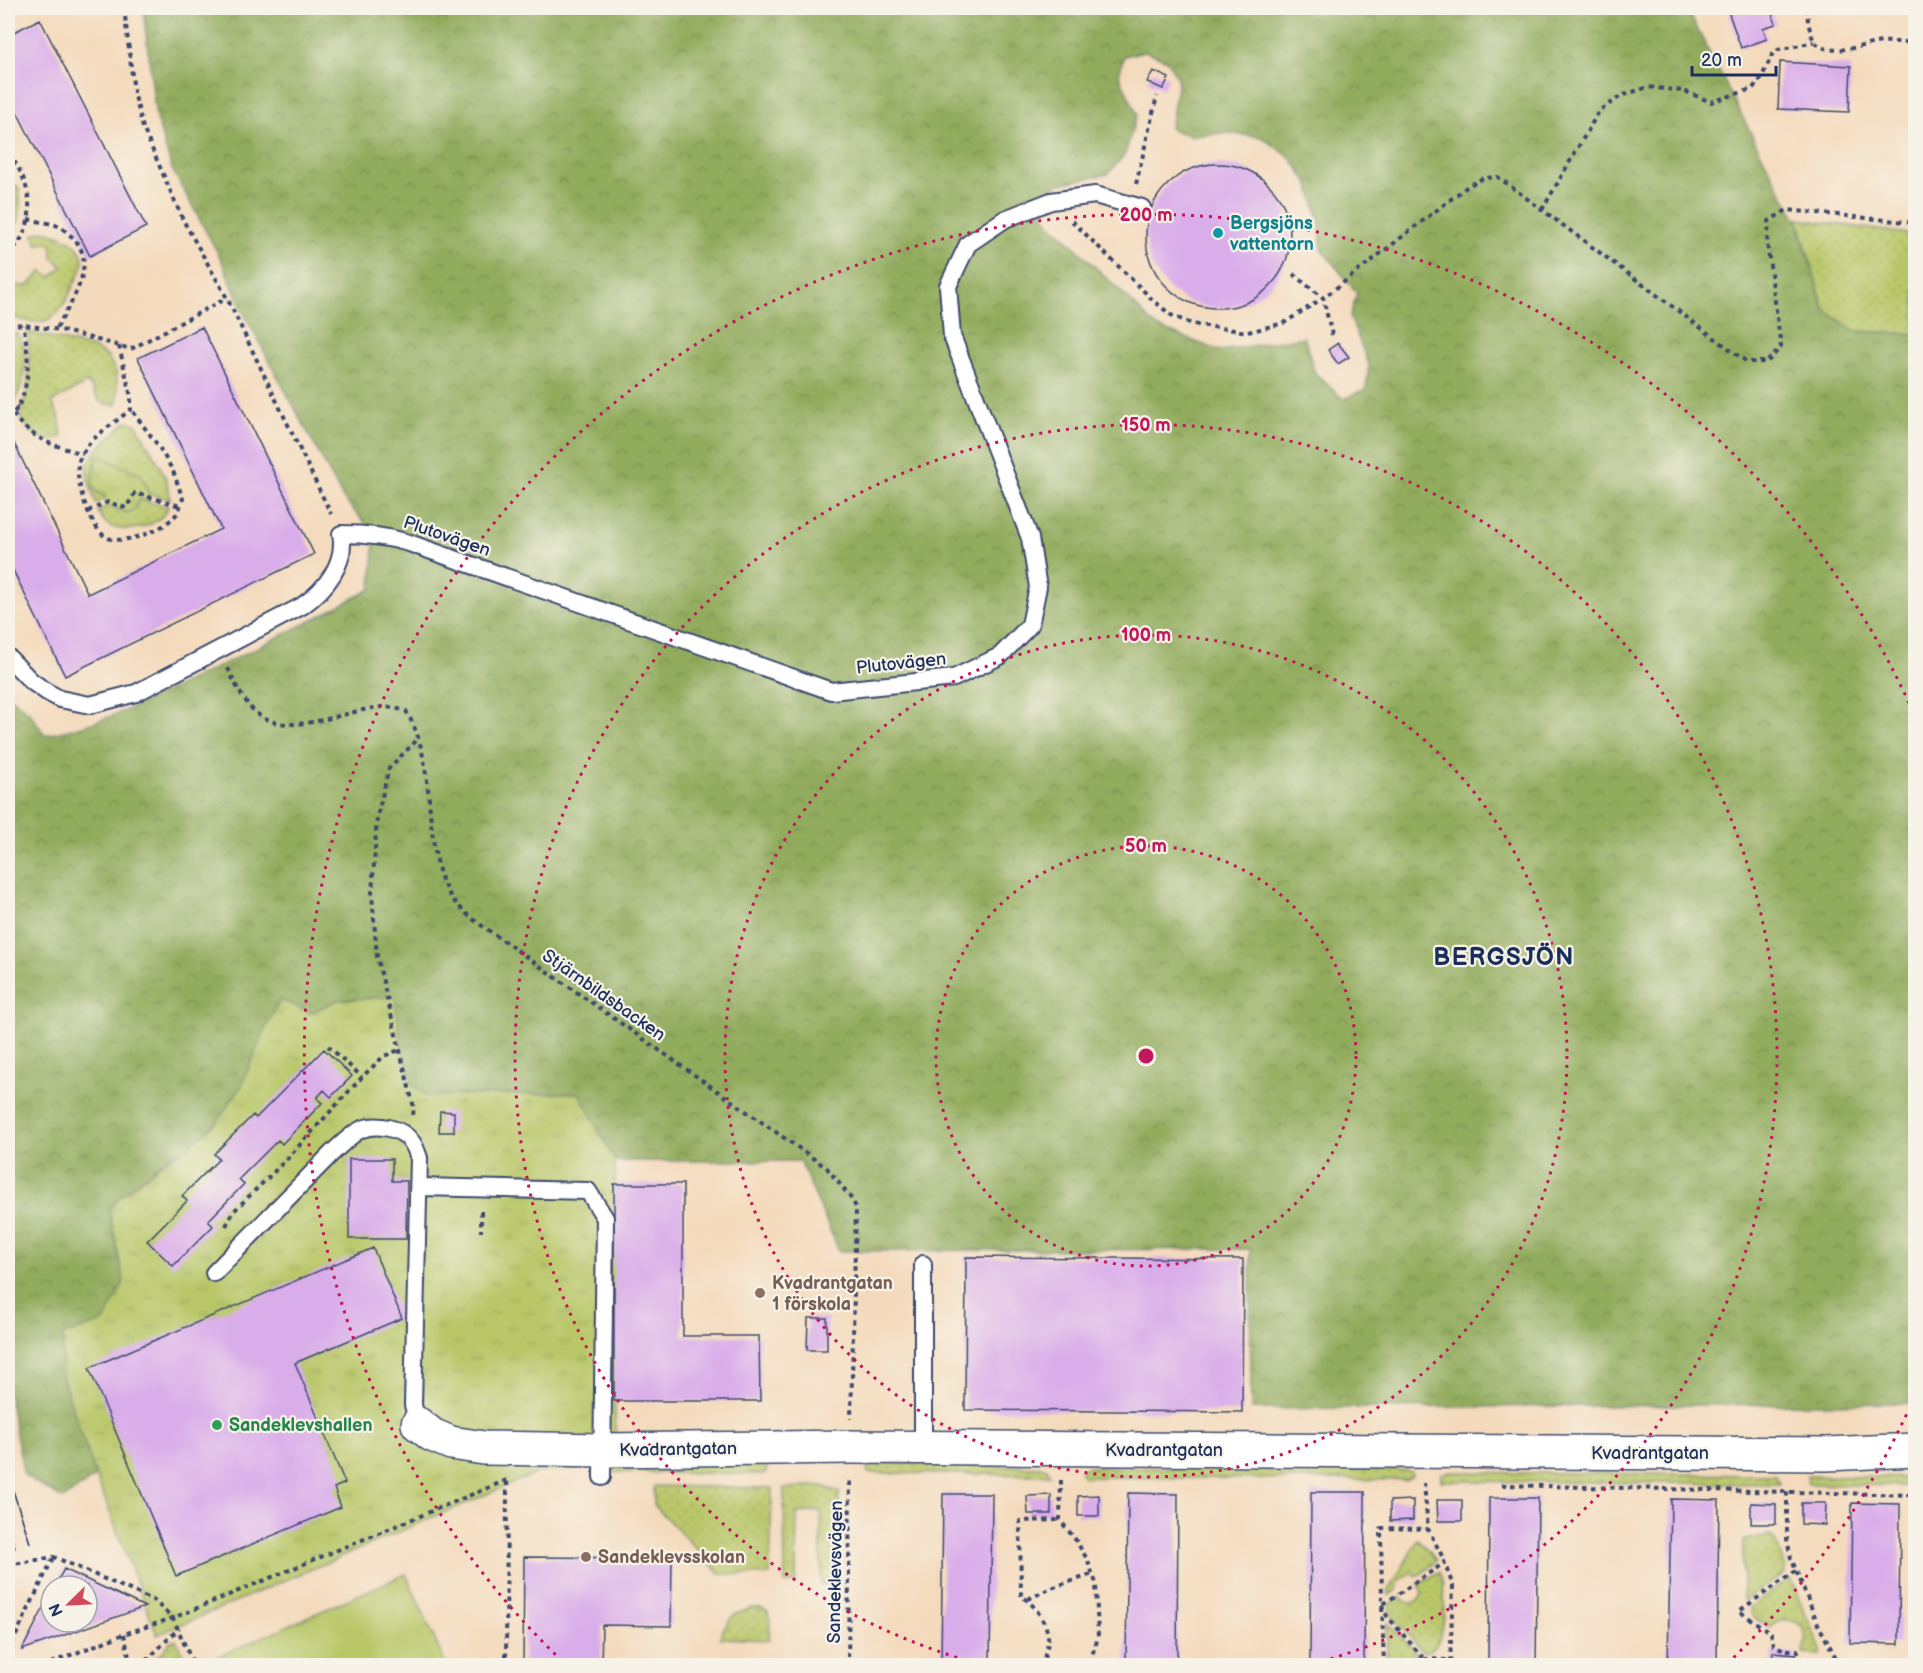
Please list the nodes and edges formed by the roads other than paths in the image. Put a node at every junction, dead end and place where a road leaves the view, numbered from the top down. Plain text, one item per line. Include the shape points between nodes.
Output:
1 (1136, 206) road end
2 (8, 657) edge
3 (420, 1187) junction
4 (923, 1264) dead end
5 (214, 1273) road end
6 (418, 1424) joint
7 (923, 1448) junction
8 (1916, 1450) edge
9 (603, 1464) junction

1 - 2 lane, Plutovägen via 1095,195 1051,201 1005,219 968,244 948,286 952,336 1030,538 1038,587 1030,625 1000,656 954,678 831,691 409,543 360,534 341,534 343,545 330,581 318,595 136,693 90,705 60,699 31,681
3 - 5 lane via 419,1158 409,1138 381,1126 362,1129 332,1153
3 - 6 lane via 413,1405
3 - 9 lane via 588,1191 605,1218
4 - 7 lane
6 - 9 street, Kvadrantgatan via 432,1436 452,1443
7 - 8 street, Kvadrantgatan via 1826,1454
7 - 9 street, Kvadrantgatan via 850,1447

